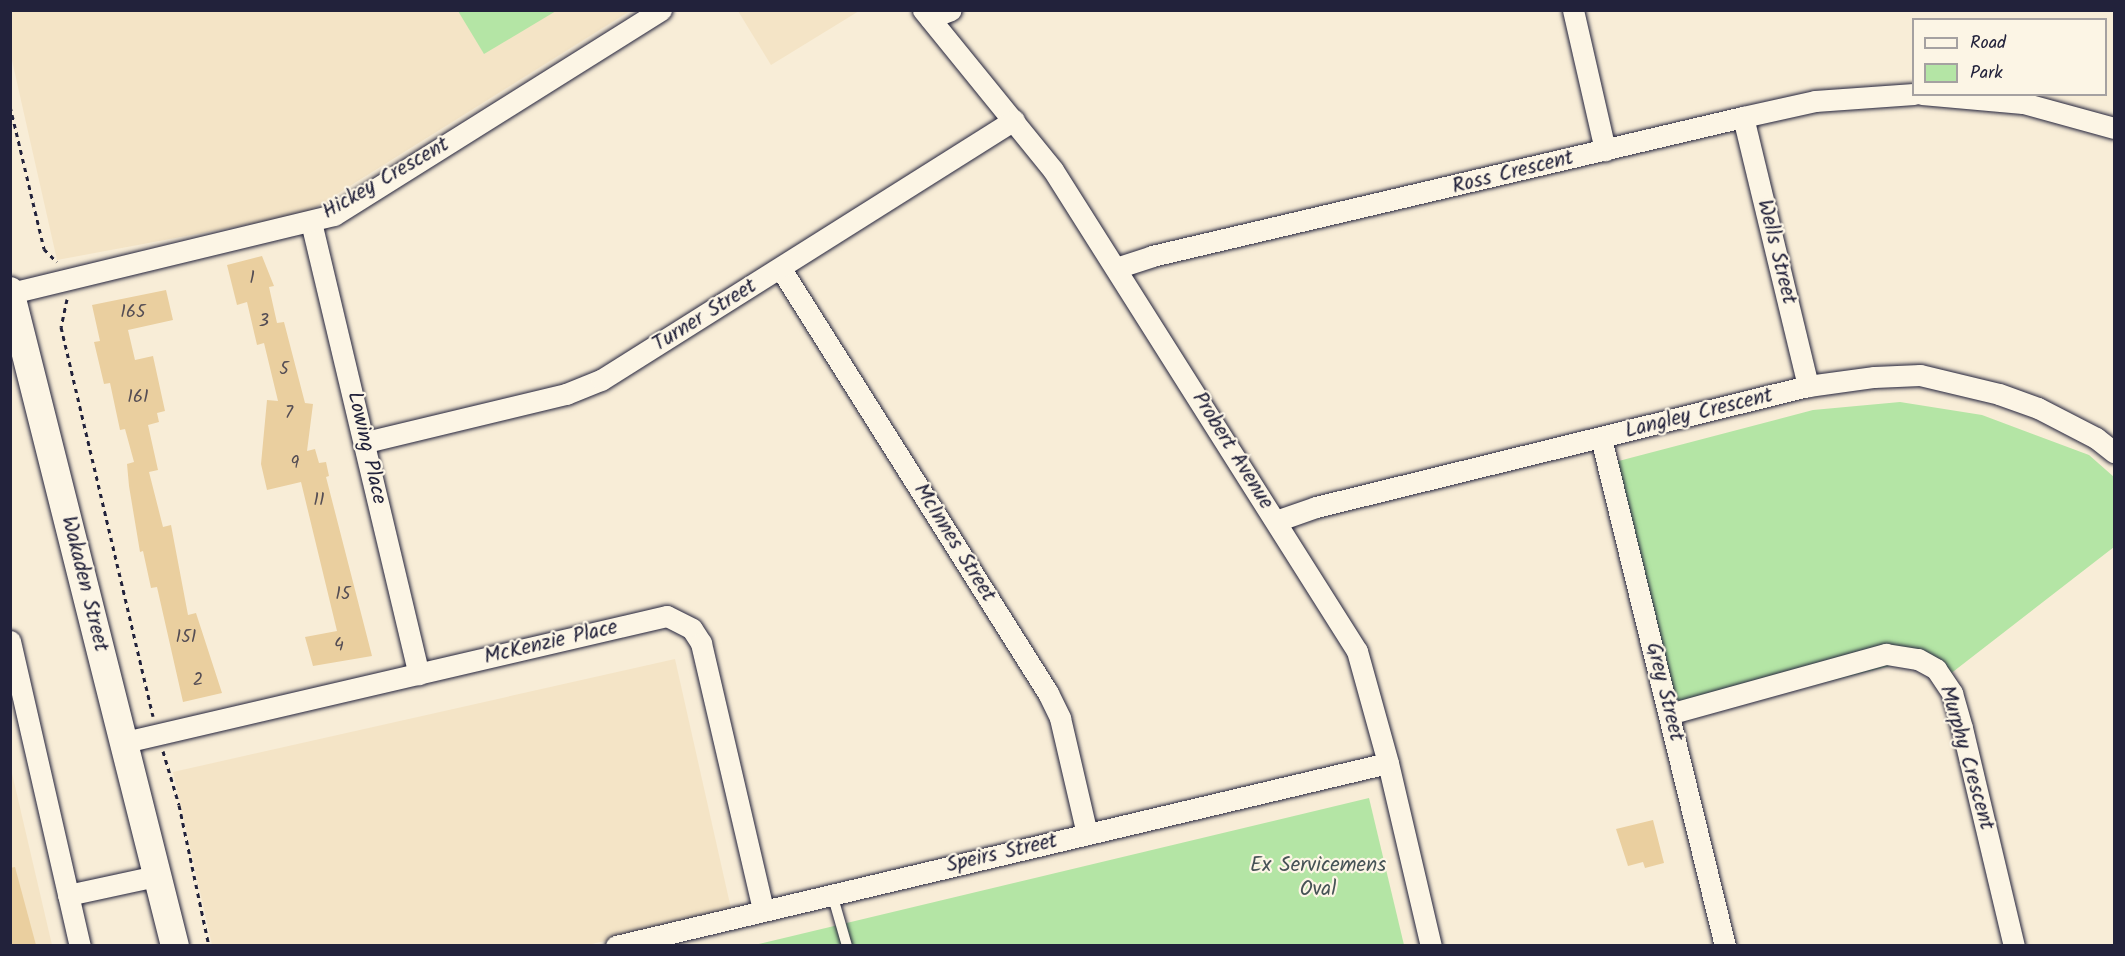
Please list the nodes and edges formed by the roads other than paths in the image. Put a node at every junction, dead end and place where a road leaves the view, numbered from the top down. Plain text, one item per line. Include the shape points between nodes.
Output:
1 (661, 10) edge
2 (951, 10) edge
3 (1573, 10) edge
4 (926, 14) edge
5 (1912, 94) edge
6 (1942, 96) edge
7 (1743, 117) junction
8 (1014, 120) junction
9 (2114, 127) edge
10 (1605, 150) junction
11 (311, 222) junction
12 (1116, 268) junction
13 (781, 269) junction
14 (11, 292) edge
15 (1808, 386) junction
16 (1601, 438) junction
17 (366, 442) junction
18 (2115, 452) edge
19 (1276, 521) junction
20 (10, 641) edge
21 (419, 674) junction
22 (1670, 714) junction
23 (125, 742) junction
24 (1388, 763) junction
25 (1088, 834) junction
26 (156, 876) junction
27 (832, 894) junction
28 (68, 895) junction
29 (763, 910) junction
30 (80, 945) edge
31 (175, 945) edge
32 (616, 945) edge
33 (847, 945) edge
34 (1431, 945) edge
35 (1725, 945) edge
36 (2014, 945) edge

1 - 11 street, Hickey Crescent via 334,215
2 - 4 street
3 - 10 street
4 - 8 street, Probert Avenue
5 - 7 street, Ross Crescent via 1815,101
6 - 9 street via 2023,104
7 - 10 street, Ross Crescent
7 - 15 street, Wells Street
8 - 12 street, Probert Avenue via 1053,170
8 - 13 street, Turner Street
10 - 12 street, Ross Crescent via 1152,256
11 - 14 street, Hickey Crescent
11 - 17 street, Lowing Place
12 - 19 street, Probert Avenue
13 - 17 street, Turner Street via 601,380 566,394
13 - 25 street, McInnes Street via 1048,693 1060,718
14 - 23 main road, Wakaden Street
15 - 16 street, Langley Crescent
15 - 18 street, Langley Crescent via 1920,375 1961,383 2038,408
16 - 19 street, Langley Crescent via 1316,507
16 - 22 street, Grey Street
17 - 21 street, Lowing Place
19 - 24 street, Probert Avenue via 1357,651
20 - 28 street
21 - 23 street, McKenzie Place
21 - 29 street, McKenzie Place via 667,616 682,621 692,629 702,650
22 - 35 street, Grey Street
22 - 36 street, Murphy Crescent via 1886,654 1918,659 1936,669 1952,693 1962,728
23 - 26 main road, Wakaden Street
24 - 25 street, Speirs Street
24 - 34 street, Probert Avenue
25 - 27 street, Speirs Street
26 - 28 street
26 - 31 main road, Wakaden Street
27 - 29 street, Speirs Street
27 - 33 lane
28 - 30 street
29 - 32 street, Speirs Street

